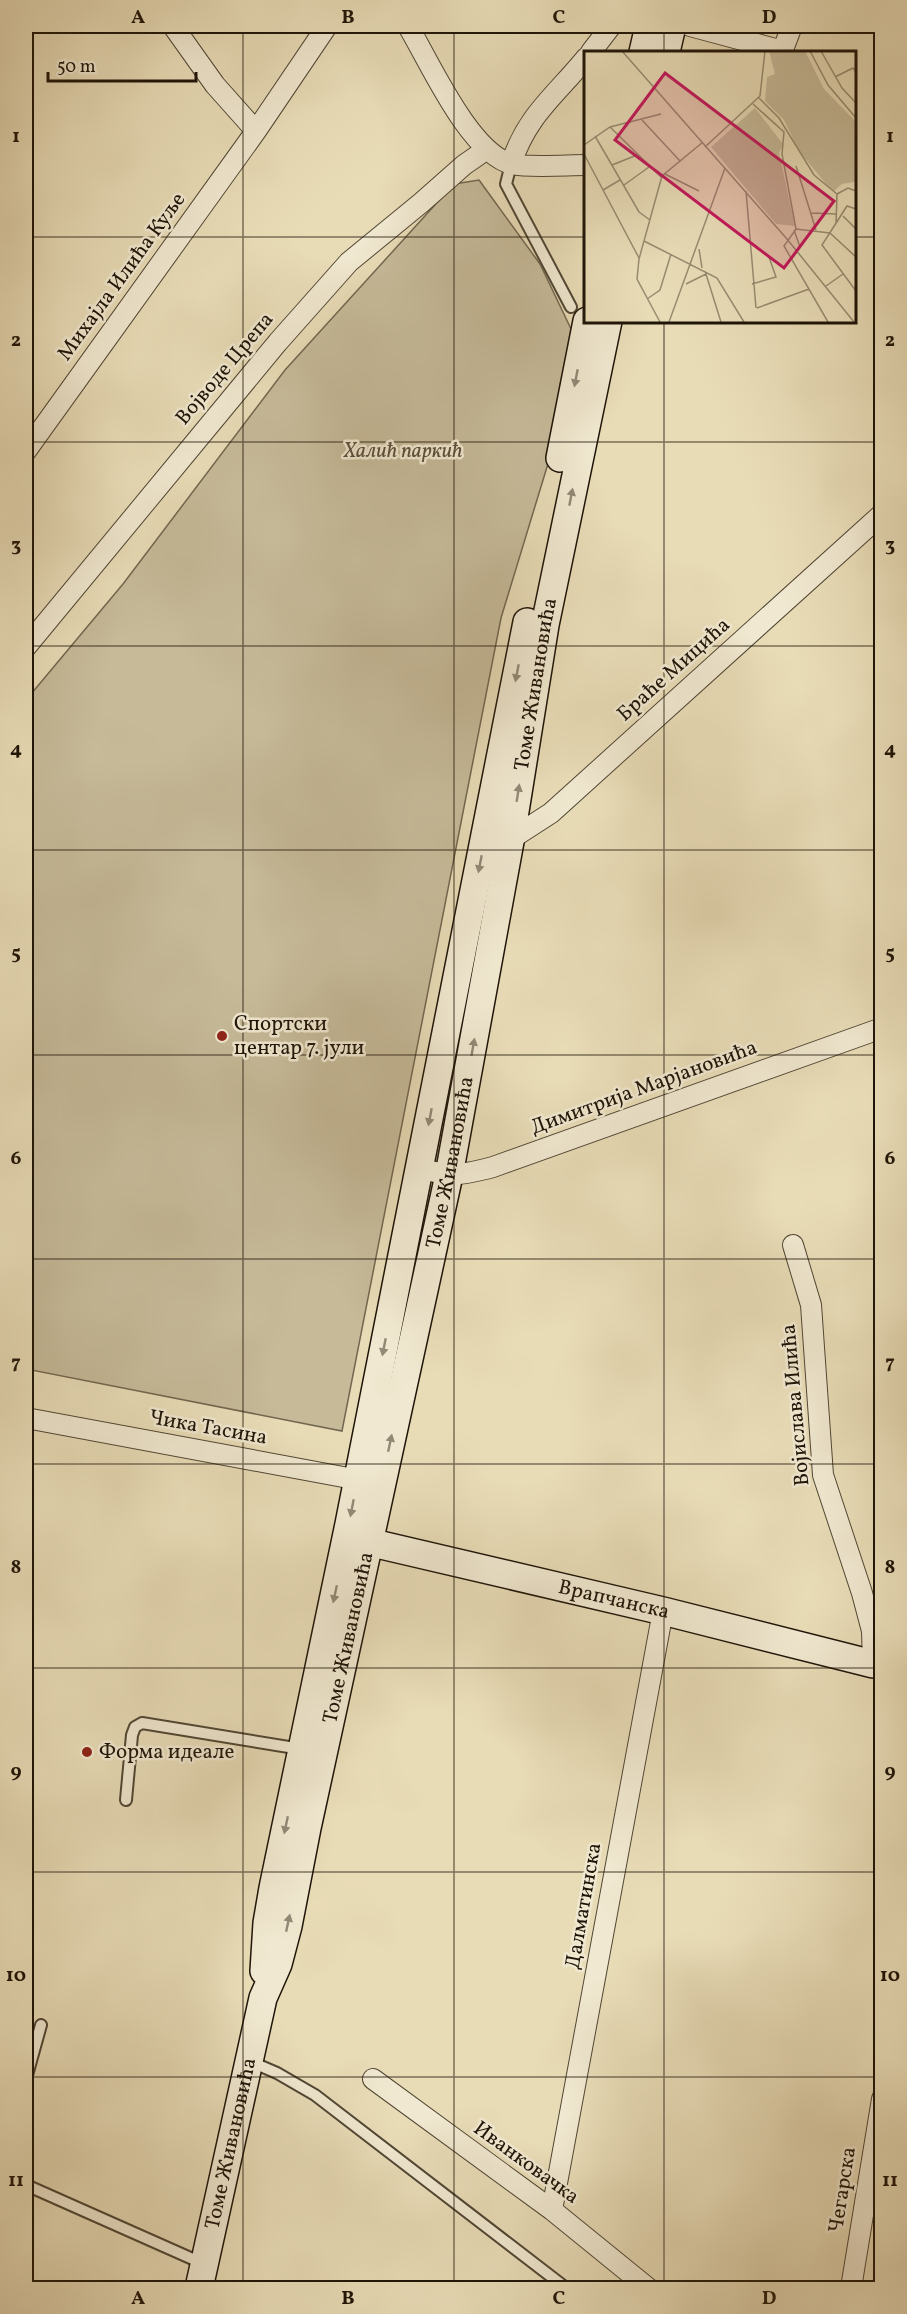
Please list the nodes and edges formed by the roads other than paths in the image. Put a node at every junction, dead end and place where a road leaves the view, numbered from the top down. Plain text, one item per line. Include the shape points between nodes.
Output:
1 (173, 26) edge
2 (327, 26) edge
3 (408, 26) edge
4 (611, 26) edge
5 (649, 26) edge
6 (672, 26) edge
7 (690, 26) edge
8 (792, 26) edge
9 (592, 51) edge
10 (643, 51) edge
11 (666, 51) edge
12 (778, 51) edge
13 (782, 51) edge
14 (584, 60) edge
15 (256, 131) junction
16 (488, 149) junction
17 (511, 164) junction
18 (584, 165) edge
19 (579, 314) edge
20 (608, 322) edge
21 (26, 451) edge
22 (882, 514) edge
23 (26, 646) edge
24 (498, 835) junction
25 (882, 1028) edge
26 (419, 1169) junction
27 (449, 1175) junction
28 (793, 1245) dead end
29 (26, 1418) edge
30 (370, 1482) junction
31 (358, 1539) junction
32 (663, 1611) junction
33 (878, 1664) edge
34 (302, 1750) junction
35 (126, 1800) dead end
36 (264, 1998) junction
37 (41, 2025) dead end
38 (249, 2061) junction
39 (26, 2079) edge
40 (373, 2079) dead end
41 (882, 2100) edge
42 (26, 2185) edge
43 (552, 2210) junction
44 (202, 2276) edge
45 (566, 2289) edge
46 (648, 2289) edge
47 (851, 2289) edge

1 - 15 street via 215,85
2 - 15 street, Михајла Илића Куље
3 - 16 street via 448,99
4 - 9 street
5 - 10 main road
6 - 11 main road
7 - 12 street
8 - 13 street
14 - 17 street via 535,116 518,142
15 - 21 street, Михајла Илића Куље
16 - 17 street
16 - 23 street, Војводе Црепа via 349,262
17 - 18 street
17 - 19 lane via 506,184
19 -> 24 main road, Томе Живановића
24 -> 20 main road, Томе Живановића
22 - 24 street, Браће Мицића via 551,813 526,831
24 -> 26 main road, Томе Живановића
27 -> 24 main road, Томе Живановића
25 - 27 street, Димитрија Марјановића via 493,1167
26 - 27 street, Димитрија Марјановића
26 -> 30 main road, Томе Живановића
30 -> 27 main road, Томе Живановића
28 - 33 street, Војислава Илића via 811,1305 823,1474 862,1593
29 - 30 street, Чика Тасина
30 - 31 main road, Томе Живановића
31 - 32 main road, Врапчанска
31 -> 34 main road, Томе Живановића
36 -> 31 main road, Томе Живановића via 288,1926
32 - 33 main road, Врапчанска
32 - 43 street, Далматинска
34 - 35 lane via 142,1723 132,1735
34 -> 36 main road, Томе Живановића via 267,1923
36 - 38 main road, Томе Живановића
37 - 39 lane
38 - 44 main road, Томе Живановића
38 - 45 lane via 315,2095
40 - 43 street, Иванковачка
41 - 47 street, Чегарска
42 - 44 lane
43 - 46 street, Иванковачка

